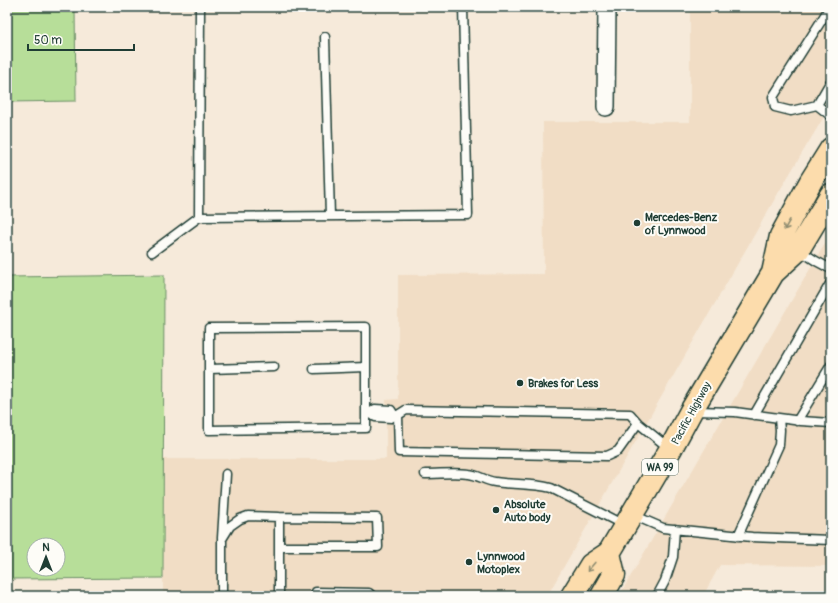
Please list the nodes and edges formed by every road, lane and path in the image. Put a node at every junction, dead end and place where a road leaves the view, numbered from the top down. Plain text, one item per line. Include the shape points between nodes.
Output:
1 (200, 7) edge
2 (463, 7) edge
3 (608, 7) edge
4 (830, 7) edge
5 (325, 37) dead end
6 (831, 81) edge
7 (817, 105) junction
8 (606, 108) dead end
9 (831, 116) edge
10 (831, 148) edge
11 (831, 171) edge
12 (831, 194) edge
13 (330, 216) junction
14 (198, 217) junction
15 (818, 218) junction
16 (798, 250) junction
17 (152, 252) dead end
18 (831, 269) edge
19 (773, 273) junction
20 (831, 282) edge
21 (831, 365) edge
22 (274, 367) dead end
23 (366, 367) junction
24 (209, 368) junction
25 (314, 368) dead end
26 (691, 411) junction
27 (368, 413) junction
28 (396, 415) junction
29 (754, 415) junction
30 (779, 419) junction
31 (797, 421) junction
32 (638, 423) junction
33 (831, 423) edge
34 (670, 450) junction
35 (226, 474) dead end
36 (425, 474) dead end
37 (278, 517) junction
38 (629, 520) junction
39 (675, 529) junction
40 (738, 536) junction
41 (222, 539) junction
42 (831, 540) edge
43 (279, 547) junction
44 (610, 553) junction
45 (222, 596) edge
46 (279, 596) edge
47 (315, 596) edge
48 (372, 596) edge
49 (572, 596) edge
50 (602, 596) edge
51 (657, 596) edge

1 - 14 lane
2 - 13 lane via 468,215
3 - 8 street
4 - 7 lane via 773,97 775,107 791,111
5 - 13 lane
6 - 7 lane
7 - 9 lane
10 -> 19 highway, Pacific Highway / WA 99 via 781,236
11 - 15 highway via 817,197
12 - 15 highway, Pacific Highway / WA 99
13 - 14 lane
14 - 17 lane
15 - 16 highway, Pacific Highway / WA 99
16 - 18 lane
16 - 19 highway, Pacific Highway / WA 99
19 - 26 highway, Pacific Highway / WA 99
20 - 29 lane
21 - 31 lane
22 - 24 lane
23 - 24 lane via 366,327 209,328
23 - 25 lane
23 - 27 lane
24 - 27 lane via 209,430 366,428
26 - 29 lane
26 - 34 highway, Pacific Highway / WA 99
27 - 28 lane via 375,409 391,410
28 - 32 lane via 406,410 630,414
28 - 32 lane via 399,452 607,456 618,451
29 - 30 lane
30 - 31 lane
30 - 40 lane via 779,445
31 - 33 lane
32 - 34 lane
34 - 38 highway, Pacific Highway / WA 99
35 - 41 lane
36 - 38 lane via 469,474 496,482 540,485
37 - 41 lane via 248,516 240,519 230,526
37 - 43 lane
37 - 43 lane via 377,518 378,547
38 - 39 lane
38 - 44 highway, Pacific Highway / WA 99
39 - 40 lane
39 - 51 lane via 673,557
40 - 42 lane
41 - 45 lane
43 - 46 lane
44 -> 49 highway, Pacific Highway / WA 99 via 591,565
44 - 50 highway via 614,575
47 - 48 lane via 316,592 370,593

